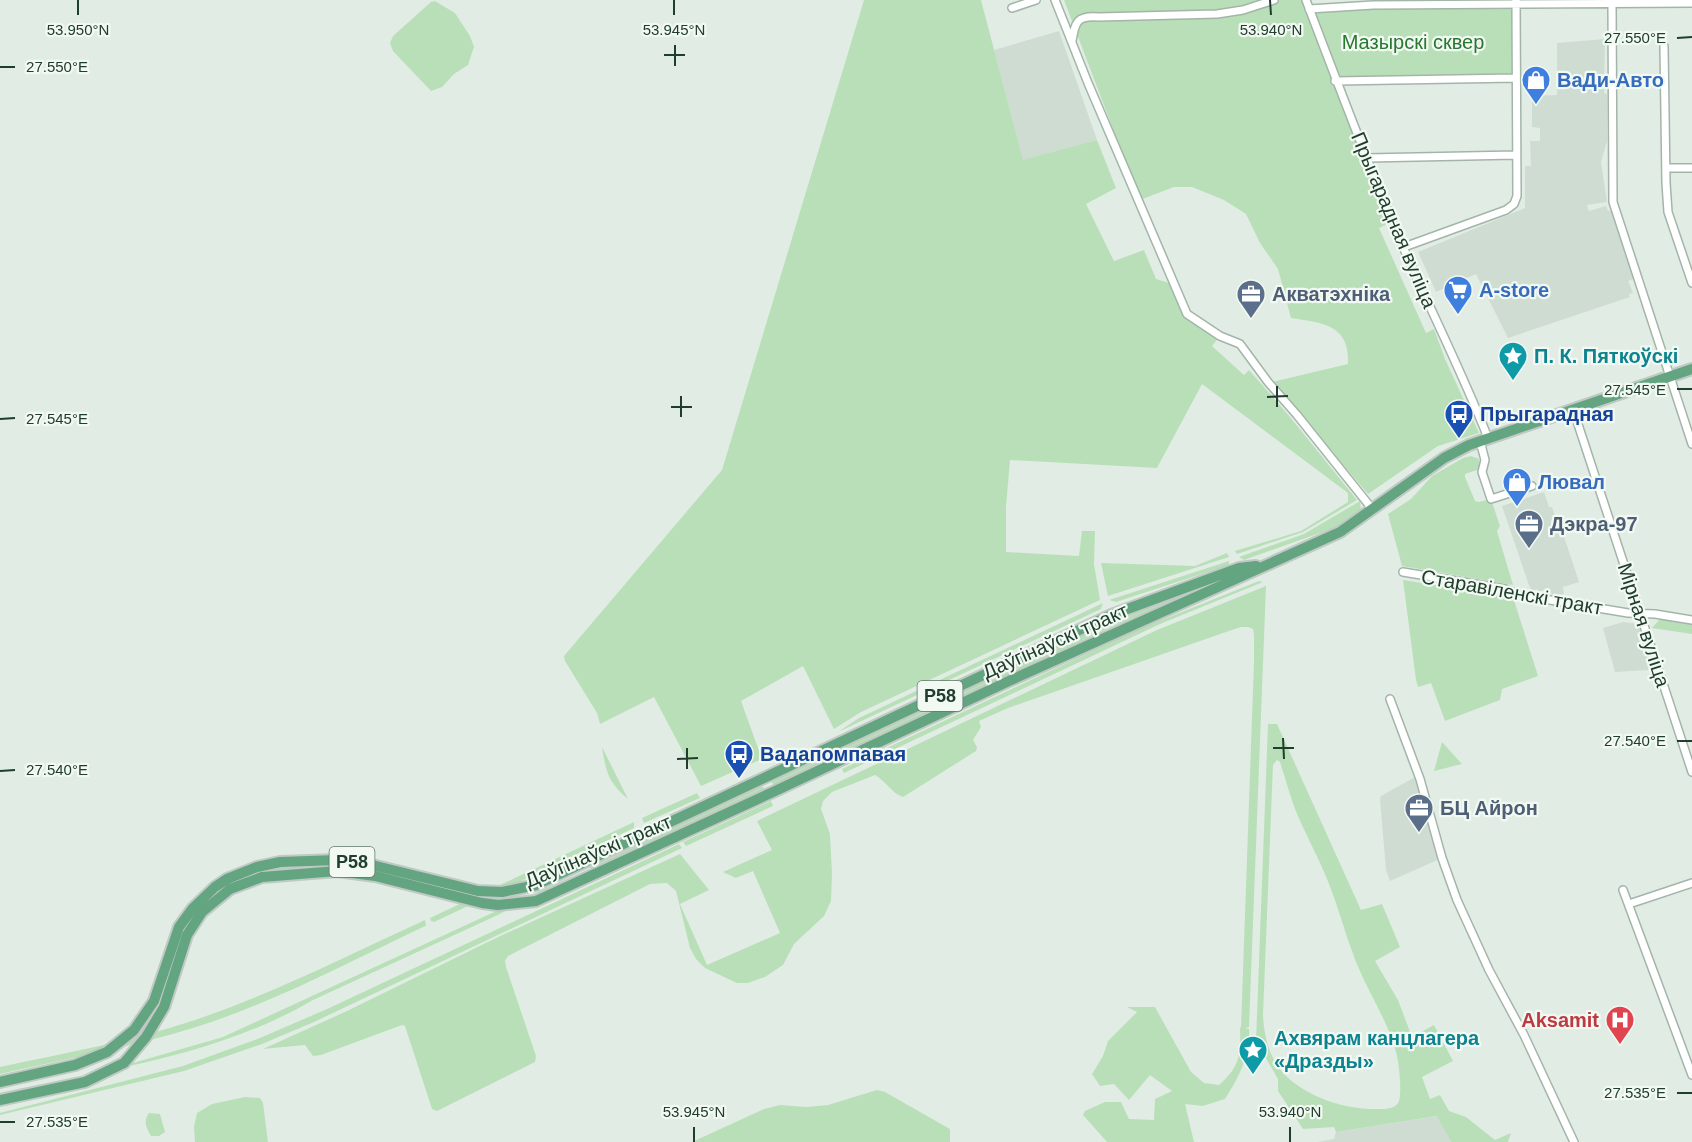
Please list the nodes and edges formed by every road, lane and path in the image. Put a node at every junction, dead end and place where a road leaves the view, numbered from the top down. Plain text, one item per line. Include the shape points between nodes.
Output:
1 (1036, 0) edge
2 (1055, 0) edge
3 (1274, 0) edge
4 (1306, 0) edge
5 (1373, 2) edge
6 (1516, 2) edge
7 (1585, 2) edge
8 (1692, 3) edge
9 (1612, 4) junction
10 (1012, 8) dead end
11 (1310, 9) junction
12 (1072, 41) junction
13 (1664, 46) dead end
14 (1516, 78) junction
15 (1335, 81) junction
16 (1516, 155) junction
17 (1367, 158) junction
18 (1666, 168) junction
19 (1692, 168) edge
20 (1404, 248) junction
21 (1692, 283) edge
22 (1692, 369) edge
23 (1670, 376) junction
24 (1573, 409) junction
25 (1484, 439) junction
26 (1692, 444) edge
27 (1532, 486) dead end
28 (1373, 510) junction
29 (1266, 564) junction
30 (1403, 573) dead end
31 (1640, 613) junction
32 (1692, 620) edge
33 (1390, 699) dead end
34 (1692, 772) edge
35 (582, 865) junction
36 (589, 878) junction
37 (1692, 883) edge
38 (1623, 890) dead end
39 (1629, 904) junction
40 (1692, 1075) edge
41 (0, 1082) edge
42 (0, 1100) edge
43 (1574, 1142) edge

1 - 10 street
2 - 12 street
3 - 12 street via 1217,14 1085,16 1074,28
4 - 11 street, Прыгарадная вуліца
5 - 6 street
5 - 11 street
6 - 7 street
6 - 14 street
7 - 9 street
8 - 9 street
9 - 23 street via 1613,202
11 - 15 street, Прыгарадная вуліца
12 - 28 street via 1187,315 1240,344
13 - 18 street
14 - 15 street
14 - 16 street
15 - 17 street, Прыгарадная вуліца
16 - 17 street
16 - 20 street via 1514,204
17 - 20 street, Прыгарадная вуліца
18 - 19 street
18 - 21 street via 1668,212
20 - 25 street, Прыгарадная вуліца
22 - 23 main road, Даўгінаўскі тракт / Р58
23 - 24 main road, Даўгінаўскі тракт / Р58
23 - 26 street
24 - 25 main road, Даўгінаўскі тракт / Р58
24 - 31 street, Мірная вуліца
25 - 27 street, Прыгарадная вуліца via 1482,472 1491,499
25 - 28 main road, Даўгінаўскі тракт / Р58 via 1444,458
28 - 29 main road, Даўгінаўскі тракт / Р58 via 1340,532
29 - 35 main road, Даўгінаўскі тракт / Р58 via 1239,568 1112,615
29 - 36 main road, Даўгінаўскі тракт / Р58
30 - 31 street, Старавіленскі тракт
31 - 32 street, Старавіленскі тракт
31 - 34 street, Мірная вуліца
33 - 43 street via 1420,779 1457,900
35 - 36 main road
35 - 41 main road, Даўгінаўскі тракт / Р58 via 537,885 502,892 478,891 337,860 257,867 227,879 193,908 179,927 154,1001 134,1030 107,1053 75,1065
36 - 42 main road, Даўгінаўскі тракт / Р58 via 536,901 498,905 337,871 262,877 230,889 202,912 187,935 164,1007 124,1063 85,1082
37 - 39 street
38 - 39 street
39 - 40 street

